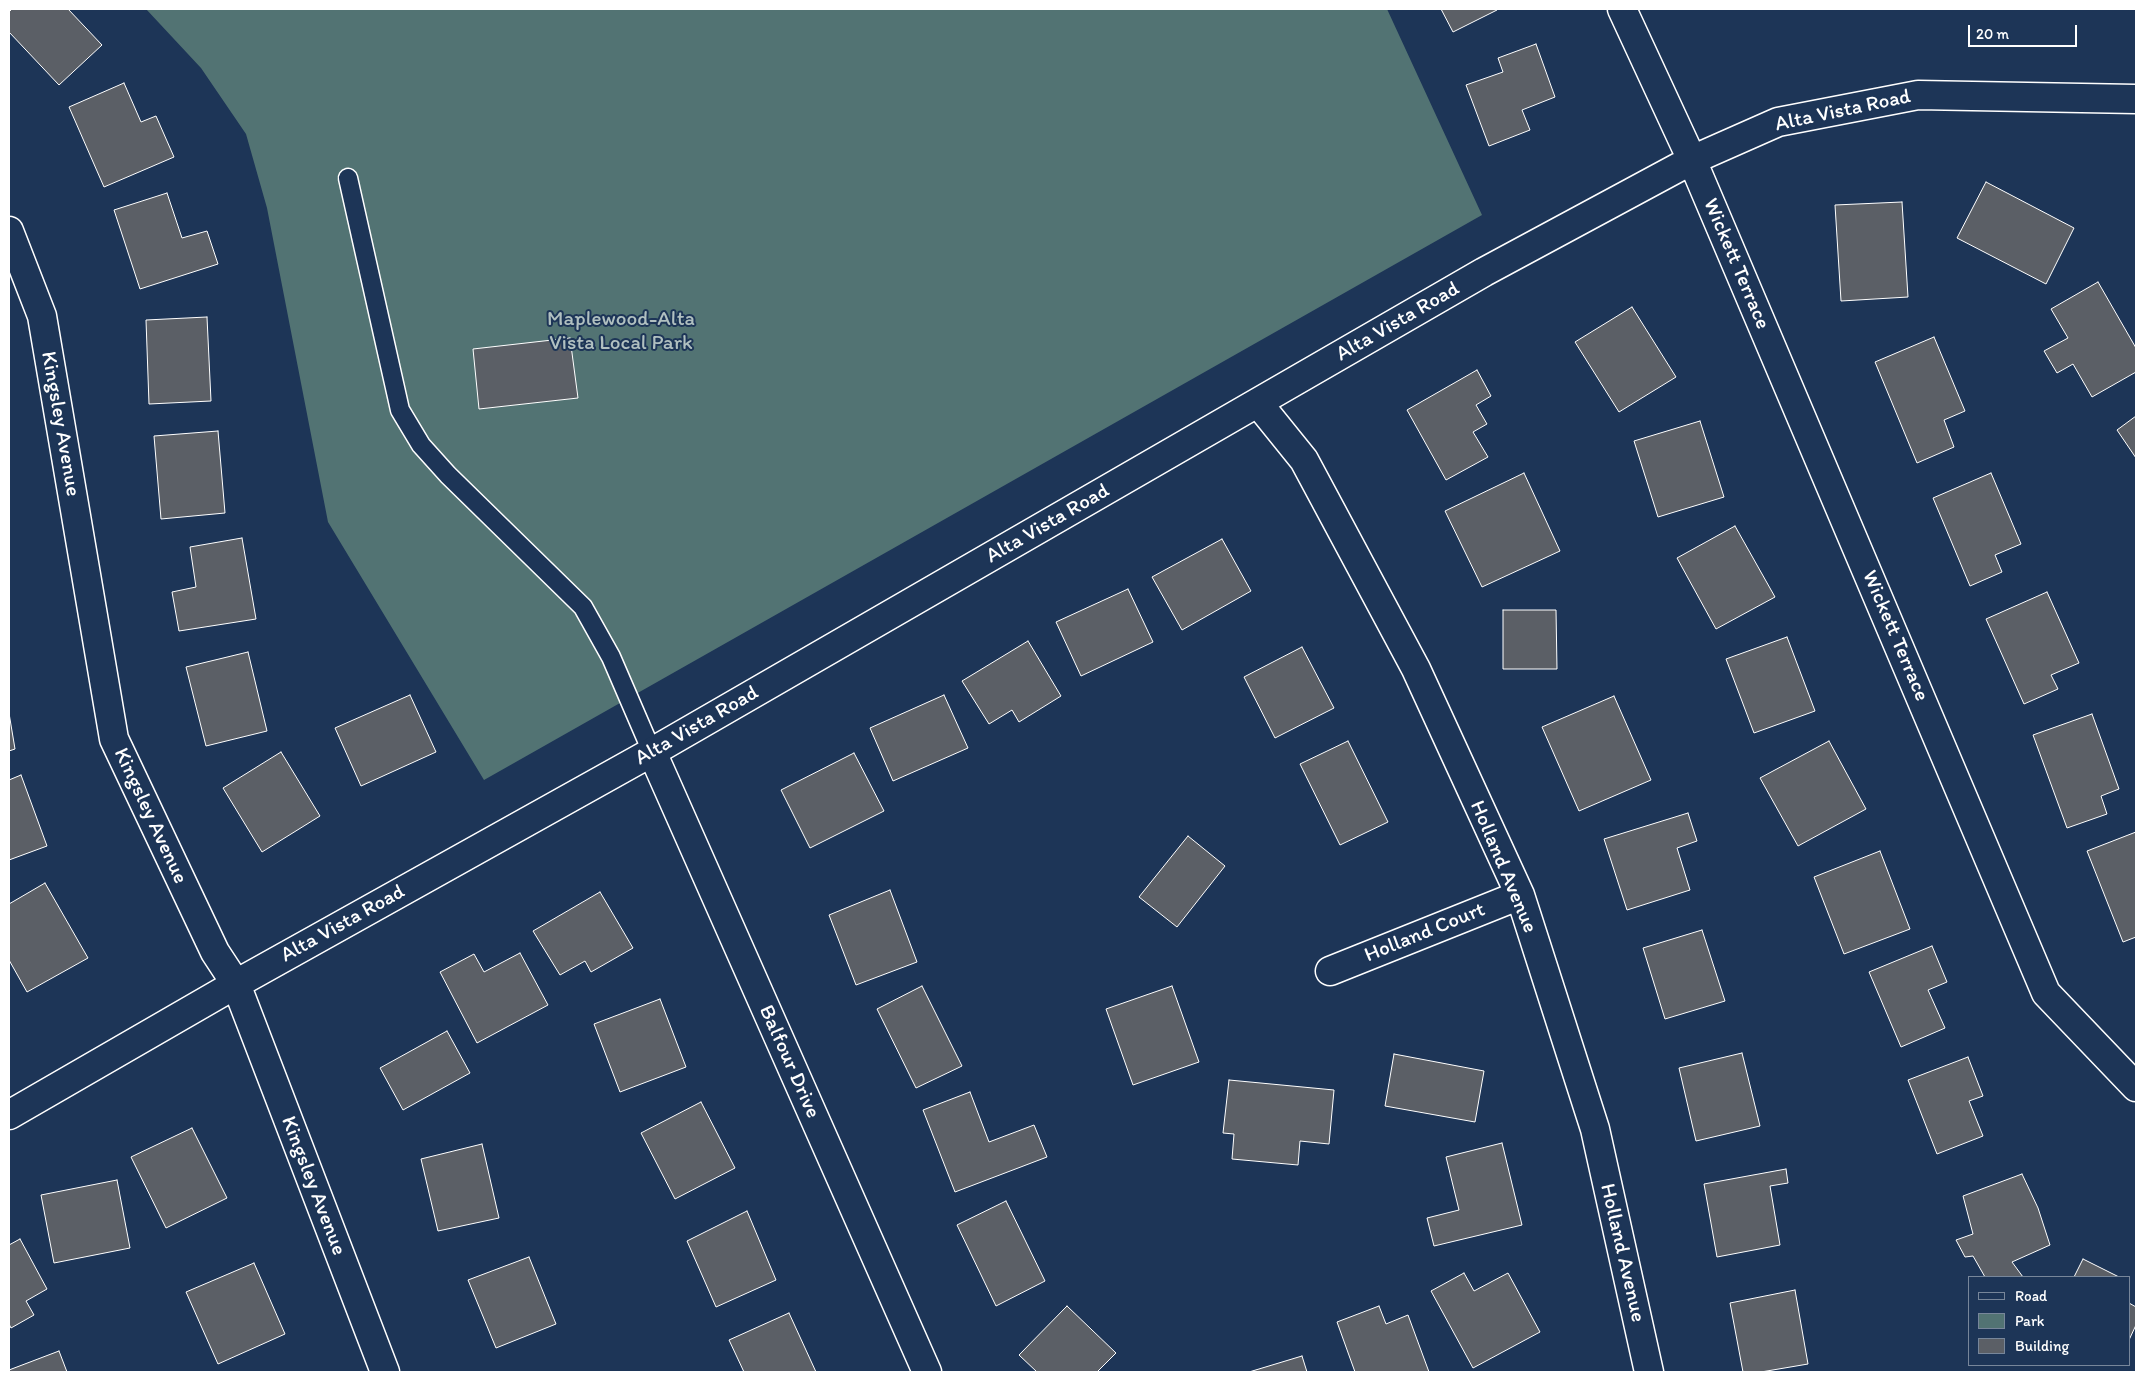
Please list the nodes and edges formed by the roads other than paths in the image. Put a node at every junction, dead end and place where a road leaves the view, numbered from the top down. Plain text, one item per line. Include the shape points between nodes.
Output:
1 (1622, 9) edge
2 (2136, 99) edge
3 (1692, 160) junction
4 (348, 178) dead end
5 (9, 231) edge
6 (1258, 403) junction
7 (652, 752) junction
8 (1520, 895) junction
9 (1330, 970) dead end
10 (236, 984) junction
11 (2136, 1088) edge
12 (9, 1115) edge
13 (385, 1372) edge
14 (927, 1372) edge
15 (1649, 1372) edge

1 - 3 street, Wickett Terrace
2 - 3 street, Alta Vista Road via 1918,95 1778,122
3 - 6 street, Alta Vista Road via 1484,272
3 - 11 street, Wickett Terrace via 2046,994
4 - 7 lane via 400,410 426,451 583,607 611,657
5 - 10 street, Kingsley Avenue via 42,316 114,739 215,952
6 - 7 street, Alta Vista Road
6 - 8 street, Holland Avenue via 1304,460 1402,643
7 - 10 street, Alta Vista Road
7 - 14 street, Balfour Drive
8 - 9 street, Holland Court
8 - 15 street, Holland Avenue via 1595,1129
10 - 12 street, Alta Vista Road
10 - 13 street, Kingsley Avenue

